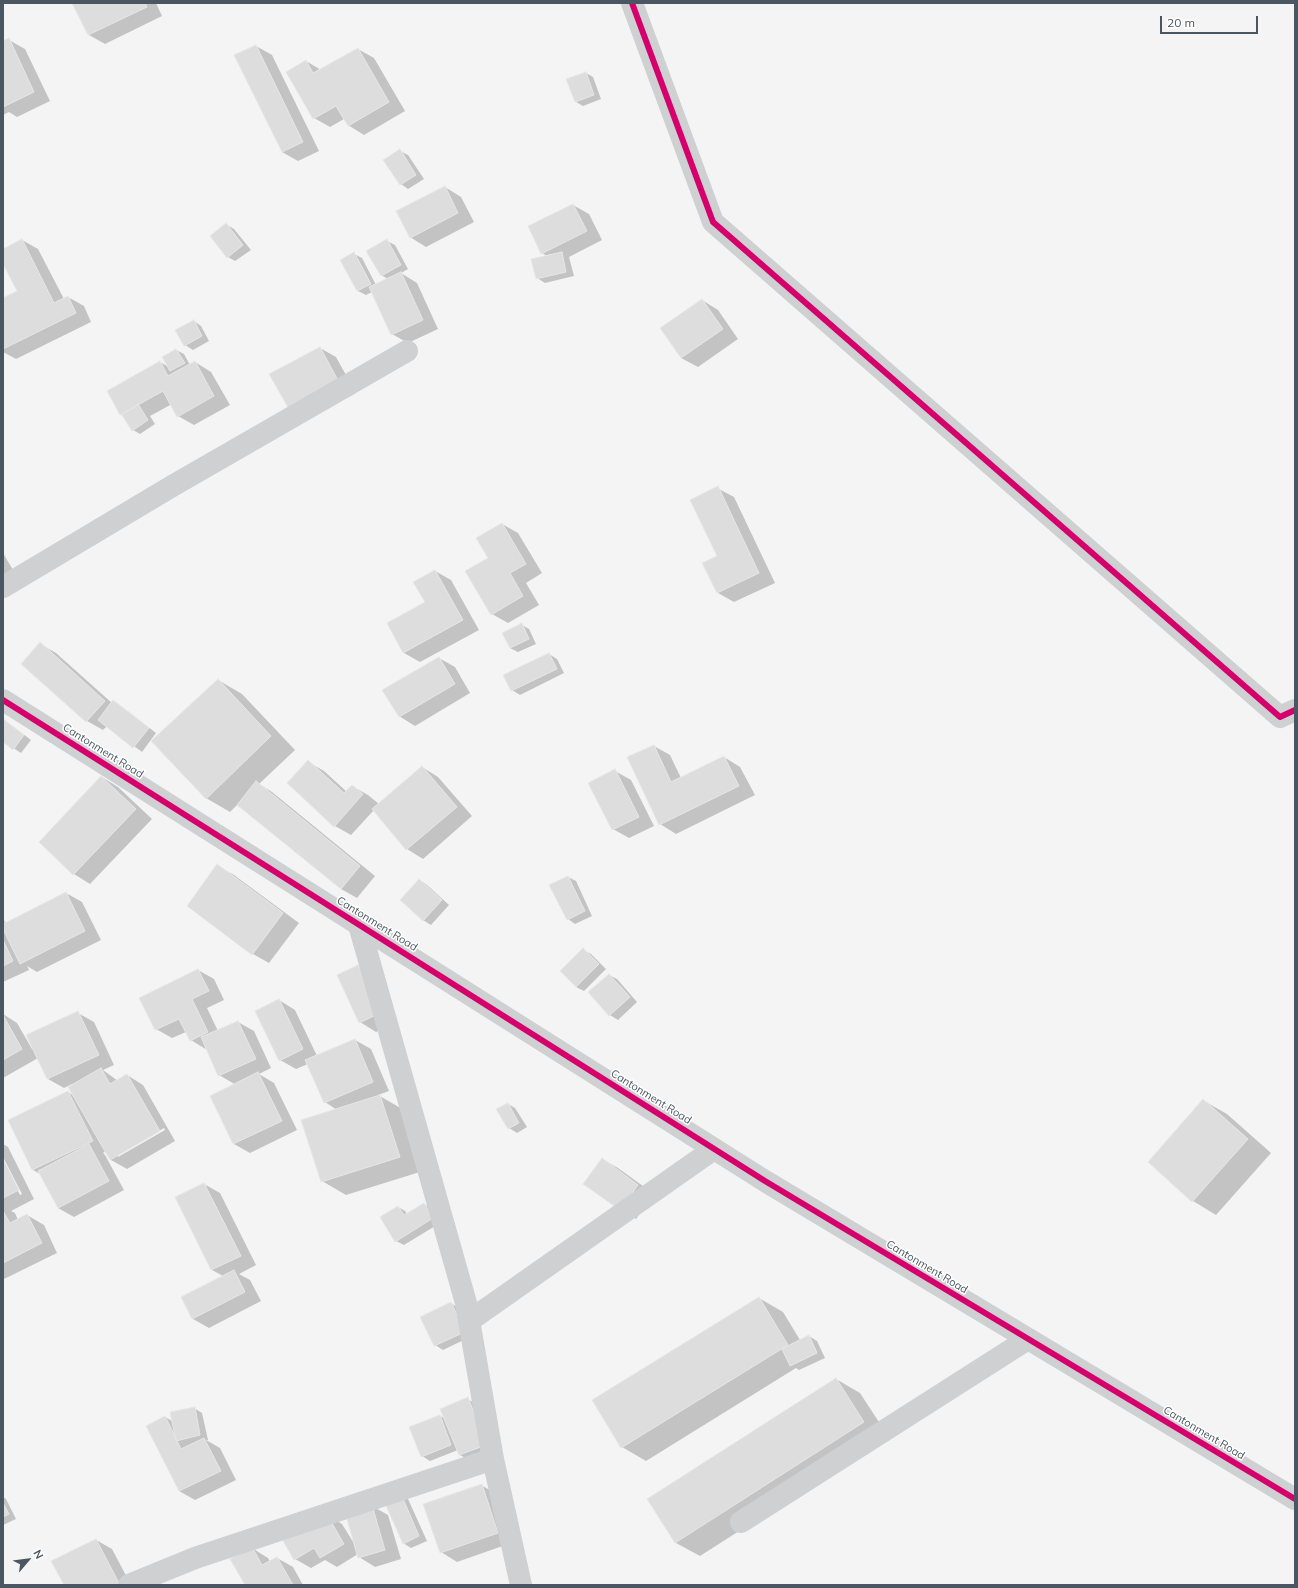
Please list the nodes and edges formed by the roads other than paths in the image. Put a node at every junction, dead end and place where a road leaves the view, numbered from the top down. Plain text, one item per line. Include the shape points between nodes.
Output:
1 (632, 3) edge
2 (407, 351) dead end
3 (3, 587) edge
4 (3, 700) edge
5 (1295, 710) edge
6 (359, 925) junction
7 (714, 1149) junction
8 (469, 1322) junction
9 (1028, 1339) junction
10 (493, 1459) junction
11 (1295, 1499) edge
12 (741, 1522) dead end
13 (128, 1585) edge
14 (521, 1585) edge

1 - 5 street via 713,222 1280,717
2 - 3 street
4 - 6 street, Cantonment Road
6 - 7 street, Cantonment Road
6 - 8 street via 464,1296
7 - 8 street
7 - 9 street, Cantonment Road
8 - 10 street
9 - 11 street, Cantonment Road
9 - 12 street
10 - 13 street via 216,1551
10 - 14 street

